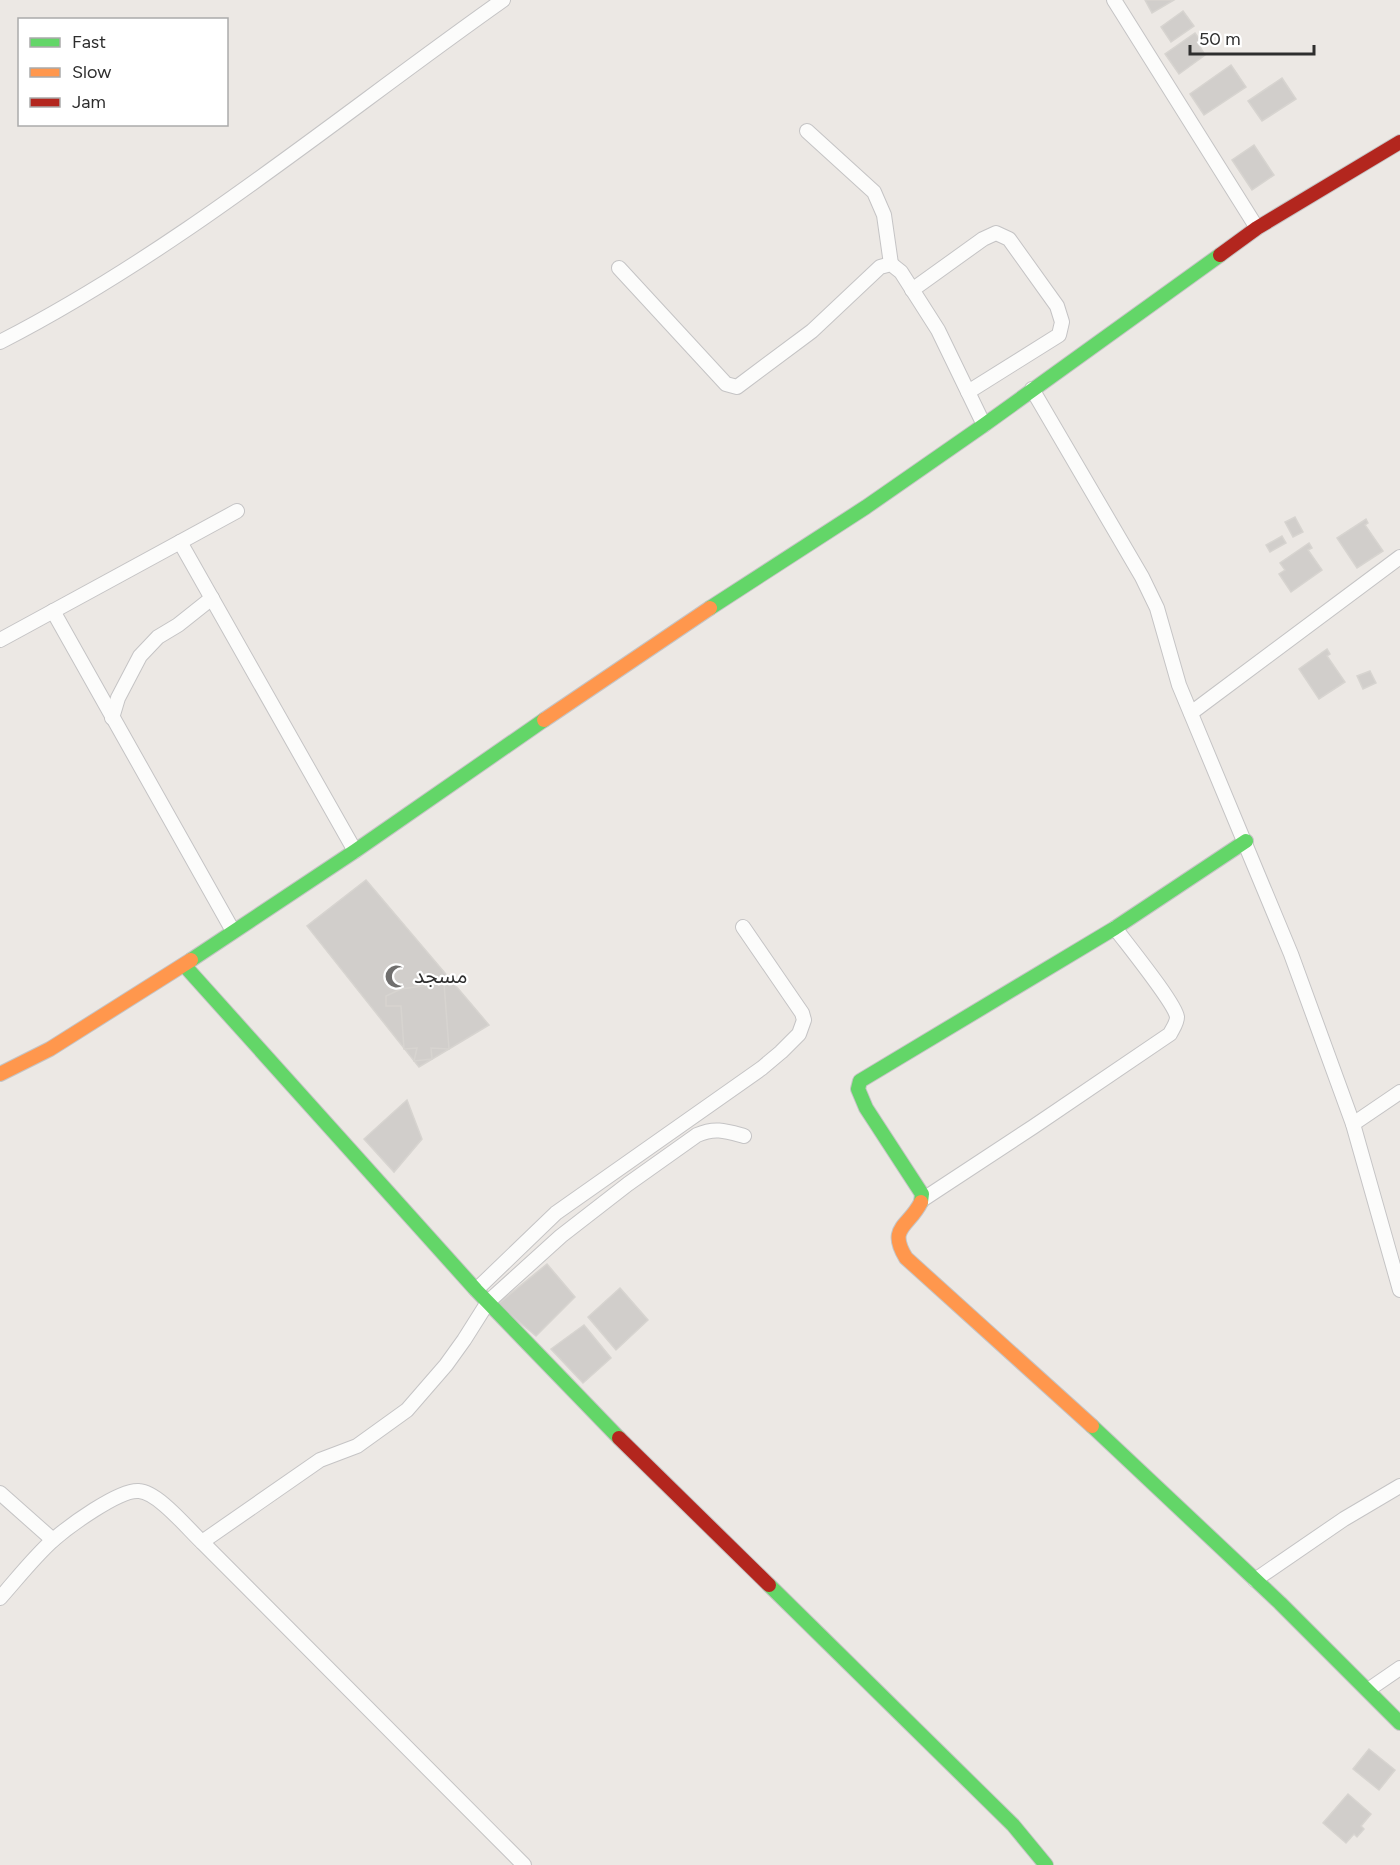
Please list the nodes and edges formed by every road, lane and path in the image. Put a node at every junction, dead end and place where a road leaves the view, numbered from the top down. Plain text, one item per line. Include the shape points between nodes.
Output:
1 (503, 0) edge
2 (1114, 0) edge
3 (807, 130) dead end
4 (1400, 142) edge
5 (1257, 228) junction
6 (891, 264) junction
7 (619, 268) dead end
8 (912, 290) junction
9 (0, 342) edge
10 (1032, 389) junction
11 (968, 392) junction
12 (984, 425) junction
13 (237, 512) dead end
14 (180, 542) junction
15 (1399, 560) edge
16 (212, 598) junction
17 (53, 611) junction
18 (0, 640) edge
19 (1191, 713) junction
20 (112, 718) junction
21 (1245, 841) junction
22 (355, 851) junction
23 (743, 927) dead end
24 (1115, 928) junction
25 (233, 931) junction
26 (184, 964) junction
27 (0, 1074) edge
28 (1400, 1092) edge
29 (1353, 1124) junction
30 (744, 1136) dead end
31 (922, 1200) junction
32 (476, 1290) junction
33 (1400, 1290) edge
34 (488, 1302) junction
35 (1400, 1486) edge
36 (0, 1492) edge
37 (53, 1540) junction
38 (202, 1542) junction
39 (1255, 1580) junction
40 (0, 1598) edge
41 (1400, 1668) edge
42 (1368, 1690) junction
43 (1400, 1723) edge
44 (524, 1865) edge
45 (1046, 1865) edge

1 - 9 street via 196,225 56,313
2 - 5 street
3 - 6 street via 874,192 884,214
4 - 5 street
5 - 10 street
6 - 7 street via 880,267 812,331 737,387 726,384
6 - 8 street
8 - 11 street via 938,330
8 - 11 street via 996,233 1009,238 1057,306 1062,322 1059,335
10 - 12 street
10 - 19 street via 1142,577 1157,608
11 - 12 street
12 - 22 street via 469,770
13 - 14 street
14 - 16 street
14 - 17 street
15 - 19 street
16 - 20 street via 140,656
16 - 22 street
17 - 18 street
17 - 20 street
19 - 21 street
20 - 25 street
21 - 24 street
21 - 29 street
22 - 25 street
23 - 32 street via 802,1013 799,1034 762,1068 556,1213
24 - 31 street via 1170,1001 1177,1016 1170,1034
24 - 31 street via 860,1081 861,1098 919,1189
25 - 26 street
26 - 27 street via 50,1049
26 - 32 street
28 - 29 street
29 - 33 street
30 - 34 street via 718,1129 697,1135 561,1236
31 - 39 street via 897,1234 906,1258 1082,1416
32 - 34 street
34 - 38 street via 446,1365 407,1410 357,1446 320,1460
34 - 45 street via 632,1451 1013,1825
35 - 39 street
36 - 37 street
37 - 38 street via 106,1502 127,1492 140,1491 152,1495
37 - 40 street
38 - 44 street
39 - 42 street
41 - 42 street
42 - 43 street

